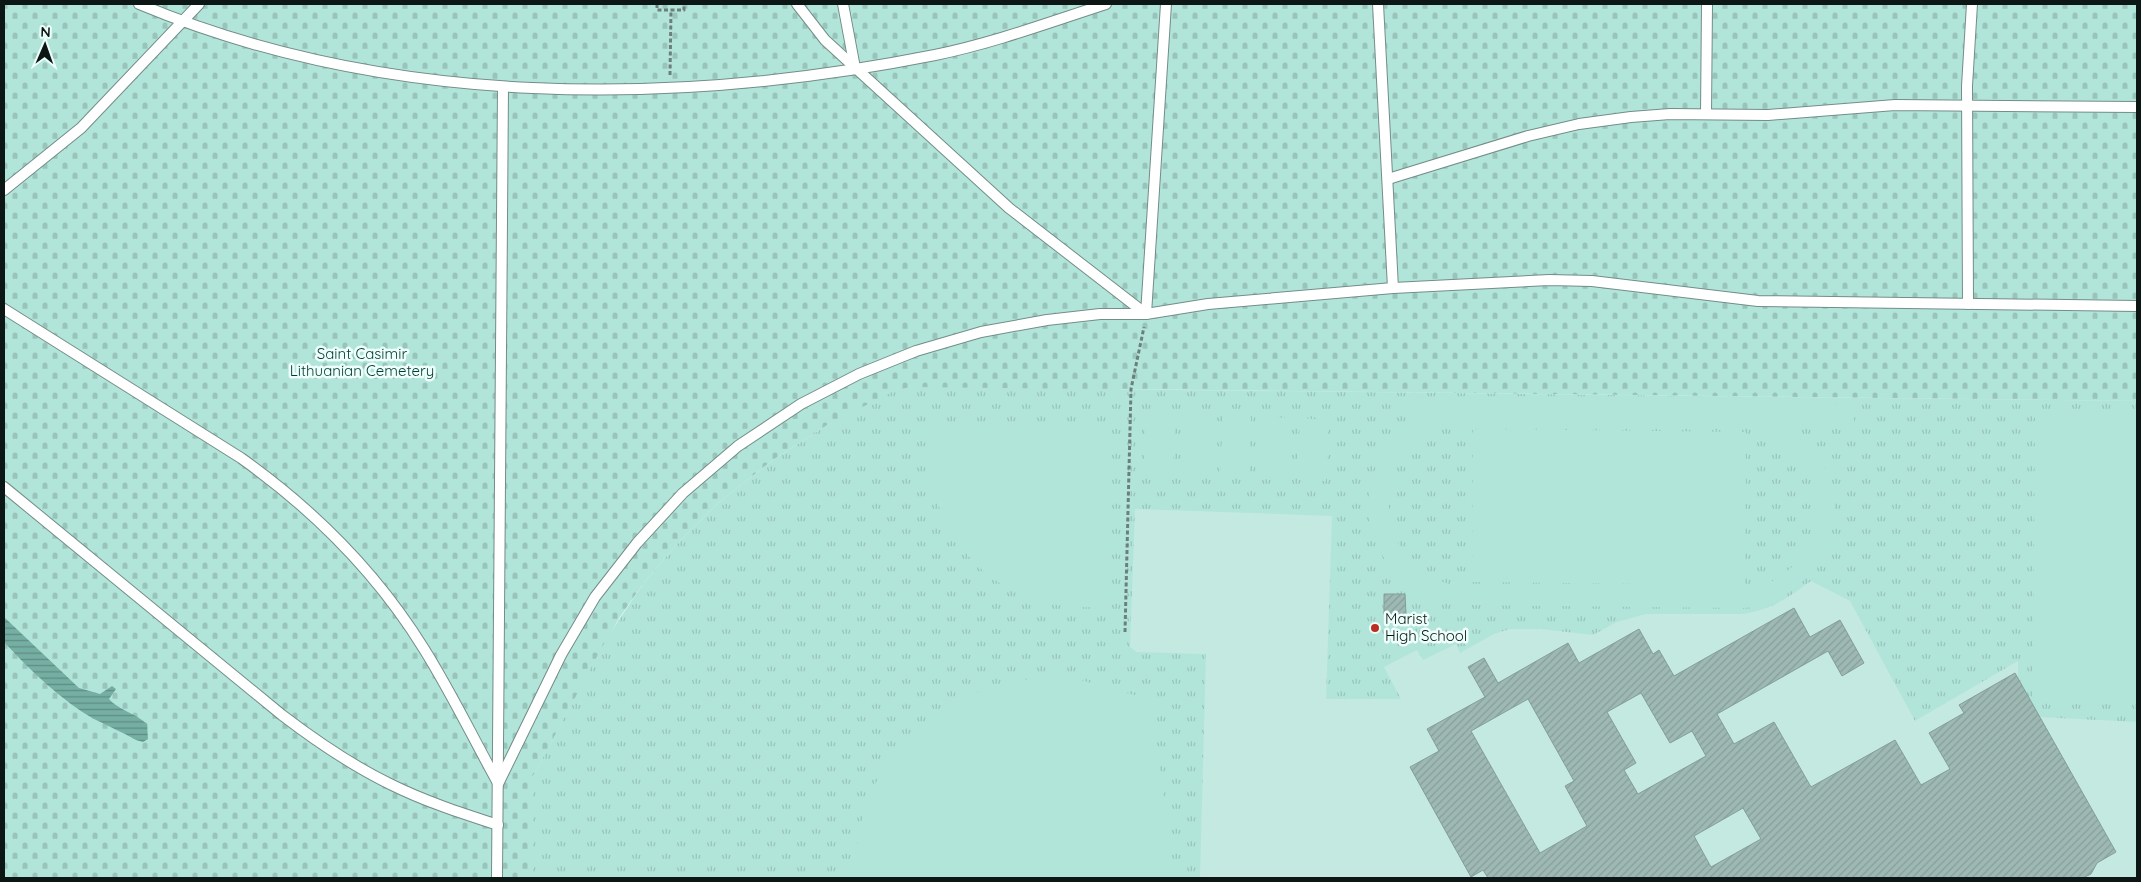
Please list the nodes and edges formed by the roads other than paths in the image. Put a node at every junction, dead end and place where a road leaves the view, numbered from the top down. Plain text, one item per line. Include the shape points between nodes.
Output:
1 (139, 4) edge
2 (199, 4) edge
3 (797, 4) edge
4 (843, 4) edge
5 (1106, 4) edge
6 (1166, 4) edge
7 (1378, 4) edge
8 (1707, 4) edge
9 (1972, 4) edge
10 (184, 22) junction
11 (855, 68) junction
12 (503, 87) junction
13 (1967, 106) junction
14 (2137, 106) edge
15 (1706, 114) junction
16 (1388, 179) junction
17 (4, 190) edge
18 (1392, 288) junction
19 (1968, 304) junction
20 (2137, 306) edge
21 (4, 309) edge
22 (1146, 314) junction
23 (4, 487) edge
24 (498, 784) junction
25 (498, 825) junction
26 (497, 878) edge

1 - 10 lane
2 - 10 lane
3 - 11 lane via 825,40
4 - 11 lane
5 - 11 lane via 1023,32 937,54
6 - 22 lane
7 - 16 lane
8 - 15 lane
9 - 13 lane
10 - 12 lane via 262,47 342,64
10 - 17 lane via 81,128
11 - 12 lane via 755,83 671,88
11 - 22 lane via 1008,208
12 - 24 lane
13 - 14 lane
13 - 15 lane via 1895,106 1768,115
13 - 19 lane
15 - 16 lane via 1631,117 1579,124 1528,136
16 - 18 lane
18 - 19 lane via 1549,280 1592,281 1758,301
18 - 22 lane via 1208,304
19 - 20 lane
21 - 24 lane via 241,458 311,512 353,555 399,612 424,649
22 - 24 lane via 1100,314 1047,320 981,332 916,351 859,374 801,404 738,446 683,493 637,543 596,596 561,655
23 - 25 lane via 322,745 389,783 441,806
24 - 25 lane
25 - 26 lane

